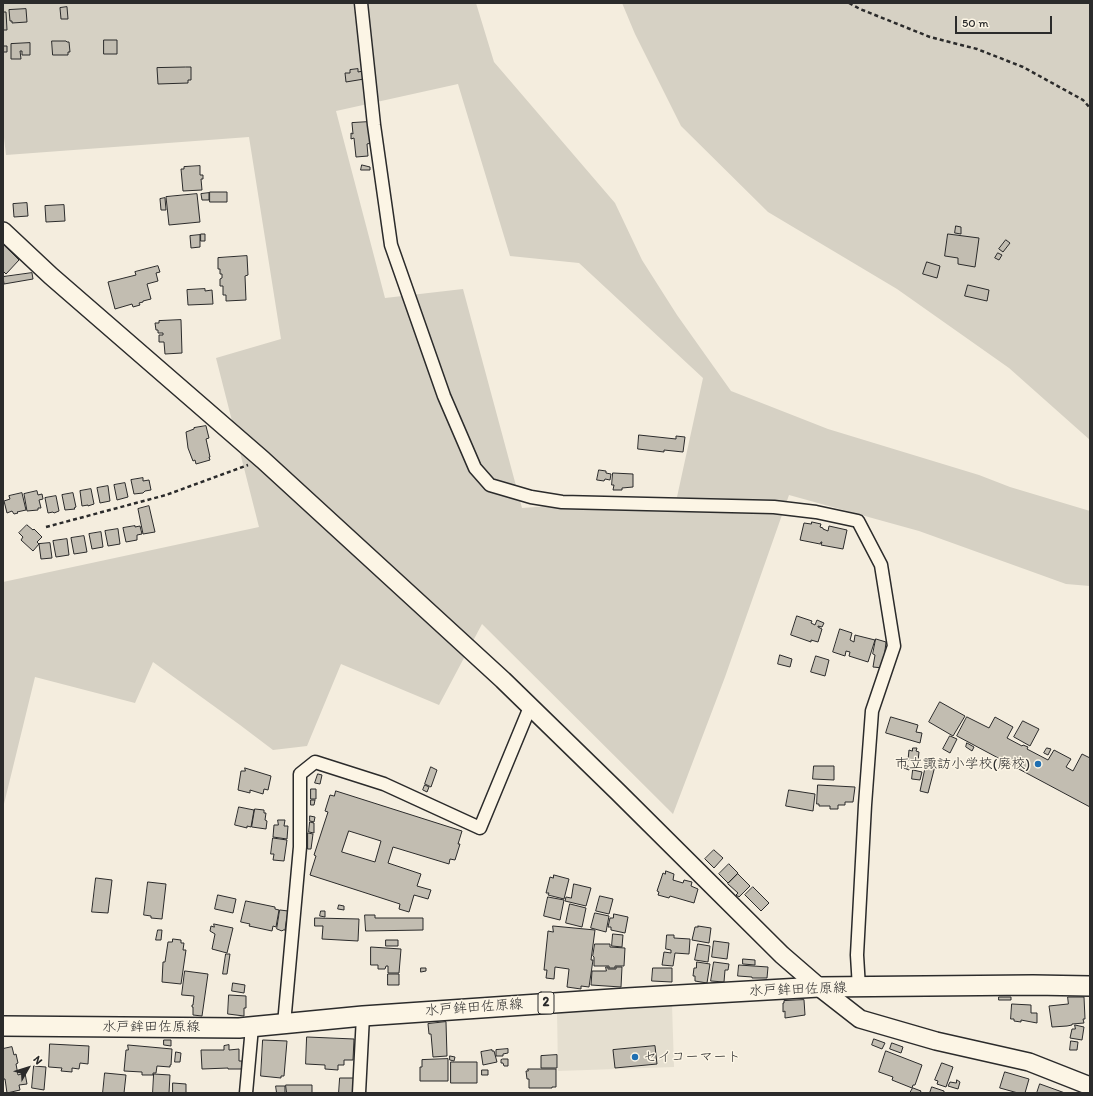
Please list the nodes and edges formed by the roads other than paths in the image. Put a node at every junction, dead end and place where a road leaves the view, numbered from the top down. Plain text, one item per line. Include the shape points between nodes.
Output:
1 (361, 3) edge
2 (3, 231) edge
3 (530, 707) junction
4 (1090, 986) edge
5 (819, 987) junction
6 (859, 988) junction
7 (363, 1016) junction
8 (284, 1024) junction
9 (3, 1026) edge
10 (252, 1027) junction
11 (1090, 1086) edge
12 (246, 1093) edge
13 (359, 1093) edge

1 - 6 street via 374,125 391,245 444,396 475,468 490,485 531,497 562,502 774,507 816,512 858,521 881,565 894,646 872,711 857,955
2 - 3 street via 263,460
3 - 5 street via 782,955
3 - 8 street via 480,828 384,784 315,762 300,774 300,847
4 - 6 main road, 水戸鉾田佐原線 / 2
5 - 6 main road, 水戸鉾田佐原線 / 2
5 - 7 main road, 水戸鉾田佐原線 / 2
5 - 11 street via 860,1019 936,1041 1029,1062
7 - 8 main road, 水戸鉾田佐原線 / 2
7 - 13 street
8 - 10 main road, 水戸鉾田佐原線 / 2
9 - 10 main road, 水戸鉾田佐原線 / 2
10 - 12 street

